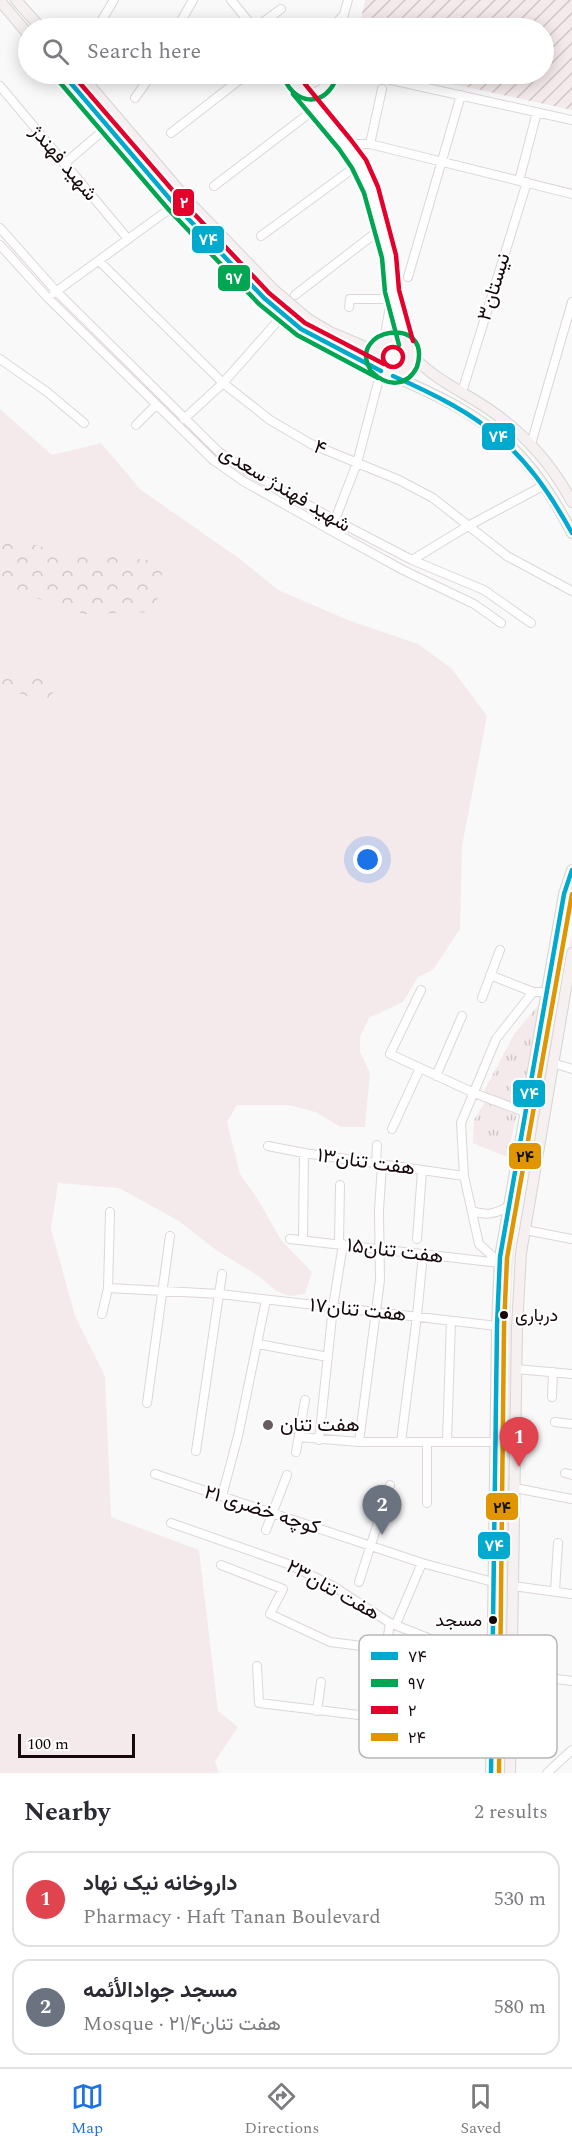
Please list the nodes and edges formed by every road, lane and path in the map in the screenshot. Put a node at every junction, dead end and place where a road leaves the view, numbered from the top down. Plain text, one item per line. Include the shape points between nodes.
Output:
1 (16, 0) edge
2 (114, 0) edge
3 (193, 0) edge
4 (231, 0) edge
5 (348, 0) edge
6 (0, 1) edge
7 (281, 9) dead end
8 (345, 14) junction
9 (32, 18) edge
10 (103, 18) edge
11 (185, 18) edge
12 (246, 18) edge
13 (268, 18) edge
14 (341, 18) edge
15 (344, 18) edge
16 (18, 22) edge
17 (72, 84) edge
18 (89, 84) edge
19 (145, 84) edge
20 (235, 84) edge
21 (324, 84) edge
22 (410, 84) edge
23 (0, 86) edge
24 (296, 86) joint
25 (382, 89) dead end
26 (320, 91) junction
27 (461, 95) junction
28 (4, 98) edge
29 (135, 98) dead end
30 (317, 112) junction
31 (537, 112) junction
32 (572, 120) edge
33 (171, 134) dead end
34 (98, 135) dead end
35 (345, 144) junction
36 (370, 144) junction
37 (441, 160) junction
38 (64, 164) junction
39 (359, 164) junction
40 (523, 182) junction
41 (214, 186) dead end
42 (572, 194) edge
43 (175, 205) junction
44 (0, 228) edge
45 (382, 228) junction
46 (261, 236) dead end
47 (128, 239) junction
48 (1, 248) edge
49 (99, 261) junction
50 (408, 277) dead end
51 (56, 291) junction
52 (295, 295) dead end
53 (392, 295) junction
54 (48, 298) junction
55 (572, 302) edge
56 (349, 307) dead end
57 (283, 315) junction
58 (384, 341) junction
59 (406, 343) junction
60 (375, 351) junction
61 (412, 355) junction
62 (0, 359) edge
63 (381, 371) junction
64 (393, 376) junction
65 (223, 383) junction
66 (462, 392) junction
67 (156, 405) junction
68 (184, 419) junction
69 (84, 423) dead end
70 (136, 425) dead end
71 (531, 444) junction
72 (357, 463) junction
73 (539, 488) dead end
74 (572, 502) edge
75 (335, 520) junction
76 (468, 526) junction
77 (330, 530) junction
78 (572, 533) edge
79 (412, 560) junction
80 (572, 591) edge
81 (501, 623) dead end
82 (531, 623) dead end
83 (572, 870) edge
84 (500, 950) dead end
85 (572, 953) edge
86 (490, 975) junction
87 (421, 990) dead end
88 (533, 992) junction
89 (547, 992) junction
90 (482, 998) dead end
91 (462, 1016) dead end
92 (553, 1063) junction
93 (420, 1068) junction
94 (572, 1069) edge
95 (436, 1076) junction
96 (474, 1093) junction
97 (525, 1112) junction
98 (392, 1129) dead end
99 (377, 1145) dead end
100 (268, 1146) dead end
101 (304, 1153) junction
102 (379, 1165) junction
103 (514, 1170) junction
104 (422, 1171) junction
105 (534, 1173) junction
106 (464, 1176) junction
107 (340, 1185) dead end
108 (508, 1206) junction
109 (472, 1211) junction
110 (110, 1212) dead end
111 (525, 1230) junction
112 (170, 1236) dead end
113 (290, 1239) dead end
114 (417, 1239) dead end
115 (572, 1239) edge
116 (303, 1240) junction
117 (341, 1244) junction
118 (380, 1249) junction
119 (423, 1254) junction
120 (500, 1263) junction
121 (222, 1274) dead end
122 (108, 1288) junction
123 (162, 1291) junction
124 (219, 1294) junction
125 (266, 1300) junction
126 (333, 1307) junction
127 (377, 1311) junction
128 (102, 1314) dead end
129 (417, 1316) junction
130 (451, 1321) junction
131 (497, 1326) junction
132 (258, 1344) junction
133 (328, 1356) junction
134 (516, 1369) junction
135 (553, 1372) junction
136 (572, 1374) edge
137 (552, 1397) dead end
138 (305, 1400) dead end
139 (147, 1403) dead end
140 (555, 1422) dead end
141 (572, 1424) edge
142 (299, 1437) junction
143 (320, 1440) junction
144 (359, 1442) junction
145 (401, 1442) junction
146 (427, 1442) junction
147 (447, 1442) junction
148 (495, 1442) junction
149 (196, 1451) dead end
150 (296, 1452) dead end
151 (155, 1474) dead end
152 (287, 1475) dead end
153 (390, 1485) dead end
154 (515, 1488) junction
155 (222, 1496) junction
156 (572, 1499) edge
157 (427, 1503) dead end
158 (274, 1514) junction
159 (171, 1523) dead end
160 (266, 1530) dead end
161 (558, 1543) dead end
162 (370, 1545) junction
163 (422, 1563) junction
164 (221, 1565) dead end
165 (359, 1582) dead end
166 (493, 1582) junction
167 (513, 1586) junction
168 (555, 1591) junction
169 (572, 1594) edge
170 (393, 1623) junction
171 (390, 1635) edge
172 (421, 1635) edge
173 (494, 1635) edge
174 (513, 1635) edge
175 (359, 1646) edge
176 (257, 1666) dead end
177 (557, 1679) edge
178 (572, 1681) edge
179 (321, 1682) dead end
180 (317, 1711) junction
181 (359, 1715) edge
182 (572, 1750) edge
183 (491, 1758) edge
184 (510, 1758) edge
185 (491, 1773) edge
186 (510, 1773) edge
187 (547, 1773) edge

1 - 9 main road
2 - 10 street
3 - 11 street
4 - 12 street
5 - 8 street
6 - 16 main road
7 - 13 street
8 - 14 street
8 - 15 street
17 - 43 main road
18 - 60 main road via 190,203 273,289 308,319
19 - 29 street
20 - 33 street
21 - 26 street
22 - 27 street
23 - 28 street, شهید فهندژ
24 - 26 street via 309,93
24 - 30 street
25 - 36 street
26 - 30 street
27 - 31 street
27 - 37 street
28 - 38 street, شهید فهندژ
30 - 35 street
30 - 41 street
31 - 32 street
31 - 40 street, ۳نیستان
34 - 38 street
35 - 36 street
35 - 39 street
36 - 37 street
37 - 40 street
37 - 50 street
38 - 47 street, شهید فهندژ
39 - 45 street
39 - 46 street
40 - 42 street
40 - 66 street, ۳نیستان
43 - 47 street
43 - 57 main road
44 - 51 street, شهید فهندژ سعدی
45 - 52 street
45 - 53 street
47 - 49 street
48 - 54 street, شهید فهندژ سعدی
49 - 51 street
49 - 65 street, ۴
51 - 54 street
51 - 68 street, شهید فهندژ سعدی
53 - 56 street via 350,299
53 - 58 street
53 - 59 street
54 - 67 street, شهید فهندژ سعدی
55 - 71 street
57 - 63 main road via 324,343
57 - 65 street
58 - 59 main road
58 - 60 main road
59 - 61 main road
60 - 63 main road via 375,362
61 - 64 main road via 405,372
61 - 66 main road via 426,370
62 - 69 street
63 - 64 main road
63 - 72 street
64 - 78 main road via 438,395 508,441 551,494
65 - 68 street
65 - 72 street, ۴ via 270,420 310,444
66 - 71 main road
67 - 70 street
67 - 77 street, شهید فهندژ سعدی via 213,460
68 - 75 street, شهید فهندژ سعدی via 219,452
71 - 74 main road
72 - 75 street
72 - 76 street, ۴ via 433,498
73 - 76 street
75 - 77 street
75 - 79 street, شهید فهندژ سعدی
76 - 79 street
76 - 80 street, ۴ via 507,556
77 - 81 street, شهید فهندژ سعدی via 474,604
79 - 82 street, شهید فهندژ سعدی via 484,590
83 - 89 main road via 564,894
84 - 86 street
85 - 92 main road
86 - 88 street
86 - 90 street
87 - 93 street via 390,1054
88 - 89 street
88 - 96 street via 496,1039
89 - 97 main road
91 - 95 street
92 - 94 street
92 - 105 main road
93 - 95 street
93 - 98 street
95 - 96 street
96 - 97 street
96 - 106 street via 461,1123
97 - 103 main road
99 - 102 street
100 - 101 street, ۱۳هفت تنان
101 - 102 street, ۱۳هفت تنان
101 - 116 street
102 - 104 street, ۱۳هفت تنان
102 - 118 street
103 - 105 main road
103 - 108 main road
104 - 106 street, ۱۳هفت تنان
104 - 114 street
105 - 111 main road
106 - 109 street
107 - 117 street
108 - 109 street via 489,1214
108 - 120 main road
109 - 120 street via 479,1244
110 - 122 street
111 - 115 street
111 - 134 main road via 519,1272
112 - 123 street
113 - 116 street, هفت تنان۱۵
116 - 117 street, هفت تنان۱۵
117 - 118 street, هفت تنان۱۵
117 - 126 street
118 - 119 street, هفت تنان۱۵
118 - 127 street
119 - 120 street, هفت تنان۱۵
119 - 129 street
120 - 131 main road
121 - 124 street
122 - 123 street, هفت تنان۱۷
122 - 128 street
123 - 124 street, هفت تنان۱۷
123 - 139 street
124 - 125 street, هفت تنان۱۷
124 - 149 street
125 - 126 street, هفت تنان۱۷
125 - 132 street
126 - 127 street, هفت تنان۱۷
126 - 133 street
127 - 129 street, هفت تنان۱۷
127 - 144 street
129 - 130 street, هفت تنان۱۷
129 - 145 street
130 - 131 street, هفت تنان۱۷
130 - 147 street
131 - 148 main road
132 - 133 street
132 - 155 street
133 - 143 street
134 - 135 street
134 - 154 main road
135 - 136 street
135 - 137 street
138 - 142 street
140 - 141 street
142 - 143 street
142 - 150 street
143 - 144 street
144 - 145 street
145 - 146 street
146 - 147 street
146 - 157 street
147 - 148 street
148 - 166 main road
151 - 155 street, کوچه خضری ۲۱
152 - 158 street
153 - 162 street
154 - 156 street
154 - 167 main road
155 - 158 street, کوچه خضری ۲۱
158 - 160 street
158 - 162 street, کوچه خضری ۲۱
159 - 170 street, هفت تنان۲۳ via 288,1564
161 - 168 street
162 - 163 street, کوچه خضری ۲۱
162 - 165 street
163 - 166 street, کوچه خضری ۲۱
163 - 170 street
164 - 175 street via 283,1589 270,1614 330,1642
166 - 173 main road
167 - 168 street
167 - 174 main road
168 - 169 street
170 - 171 street
170 - 172 street, هفت تنان۲۳
176 - 180 street via 259,1703
177 - 178 street
179 - 180 street
180 - 181 street
182 - 187 street
183 - 185 main road
184 - 186 main road

